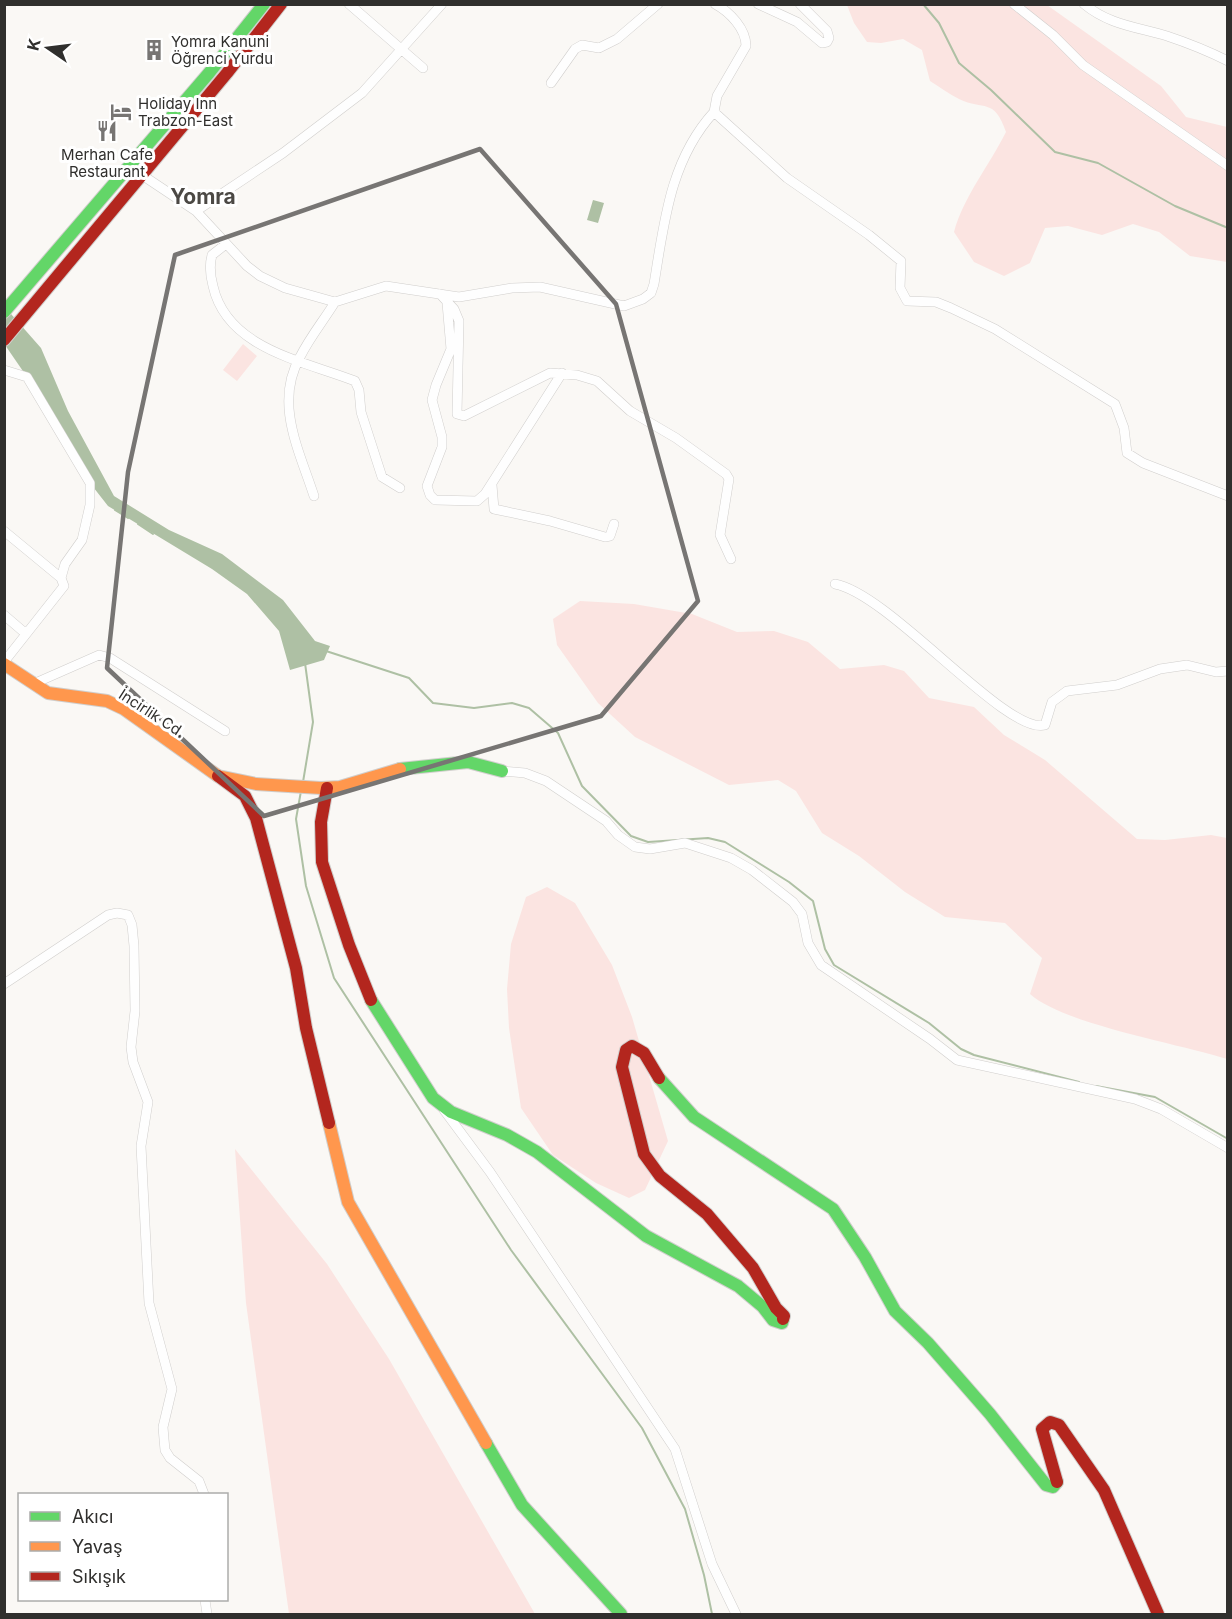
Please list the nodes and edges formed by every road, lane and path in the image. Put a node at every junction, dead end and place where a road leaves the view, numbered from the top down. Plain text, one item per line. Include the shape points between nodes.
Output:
1 (264, 4) edge
2 (281, 4) edge
3 (349, 4) edge
4 (442, 4) edge
5 (658, 4) edge
6 (715, 4) edge
7 (758, 4) edge
8 (800, 4) edge
9 (1084, 4) edge
10 (1018, 6) edge
11 (402, 49) junction
12 (1227, 61) edge
13 (423, 68) dead end
14 (551, 83) dead end
15 (714, 112) junction
16 (1227, 166) edge
17 (142, 175) junction
18 (196, 211) junction
19 (226, 243) junction
20 (440, 294) junction
21 (335, 302) junction
22 (447, 303) junction
23 (4, 312) edge
24 (4, 340) edge
25 (298, 359) junction
26 (4, 370) edge
27 (562, 373) junction
28 (492, 485) junction
29 (400, 488) dead end
30 (314, 496) dead end
31 (1227, 496) edge
32 (614, 524) dead end
33 (4, 531) edge
34 (731, 559) dead end
35 (61, 578) junction
36 (835, 584) dead end
37 (4, 615) edge
38 (25, 633) junction
39 (4, 663) edge
40 (1227, 671) edge
41 (33, 684) junction
42 (225, 731) dead end
43 (502, 771) joint
44 (218, 776) junction
45 (324, 788) junction
46 (4, 984) edge
47 (444, 1110) junction
48 (1227, 1148) edge
49 (204, 1493) edge
50 (621, 1614) edge
51 (736, 1614) edge
52 (1158, 1614) edge

1 - 23 main road
2 - 17 main road
3 - 11 street
4 - 11 street
5 - 14 street via 617,39 599,48 582,45 575,49
6 - 15 street via 731,16 746,38 746,46 717,96
7 - 8 street via 797,22 822,43 826,42 826,31
9 - 12 street via 1119,25 1167,36
10 - 16 street via 1083,64
11 - 13 street
11 - 18 street via 362,93 327,121
15 - 20 street via 696,132 676,177 654,284 643,299 624,306 540,287 459,297
15 - 31 street via 787,178 901,261 900,288 907,302 936,302 995,330 1115,404 1124,428 1127,453
17 - 18 street
17 - 24 main road
18 - 19 street
19 - 21 street via 247,266 273,283
19 - 25 street via 212,255 210,264 220,308 248,338
20 - 21 street via 386,286
20 - 22 street
21 - 25 street
22 - 27 street via 459,321 457,414 464,416 550,373
22 - 28 street via 451,349 432,400 442,447 427,486 435,500 477,501
25 - 29 street via 356,381 361,412 382,477
25 - 30 street via 287,397 295,438
26 - 35 street via 27,377 90,483 90,505 82,540 65,564
27 - 28 street
27 - 34 street via 597,381 630,411 723,470 729,479 720,535
28 - 32 street via 494,509 605,537 610,536
33 - 35 street
35 - 38 street via 64,586
36 - 40 street via 854,588 876,603 993,701 1031,725 1045,725 1052,702 1067,691 1117,685 1160,669 1187,665
37 - 38 street
38 - 39 street
39 - 41 main road, İncirlik Cd.
41 - 42 street via 99,655 110,658
41 - 44 main road, İncirlik Cd. via 48,693 107,701 124,709
43 - 45 main road, İncirlik Cd. via 468,762 408,767
43 - 48 street via 525,773 546,781 606,821 635,847 650,849 685,843 731,858 752,870 793,902 802,914 808,943 821,965 957,1060 1135,1099 1161,1109
44 - 45 main road, İncirlik Cd.
44 - 50 main road via 245,796 256,818 296,968 306,1028 348,1202 522,1505
45 - 47 main road via 322,862 349,945 375,1009
46 - 49 street via 108,915 128,915 134,956 131,1047 148,1102 141,1146 149,1303 171,1389 165,1450 199,1481
47 - 51 street via 490,1172 675,1449 712,1564
47 - 52 main road via 492,1127 534,1149 628,1223 664,1248 743,1289 773,1320 782,1323 784,1316 753,1268 708,1214 660,1176 644,1154 622,1067 626,1050 637,1048 664,1087 694,1117 833,1209 894,1311 928,1343 1046,1485 1053,1487 1057,1482 1042,1429 1050,1422 1059,1425 1104,1490

